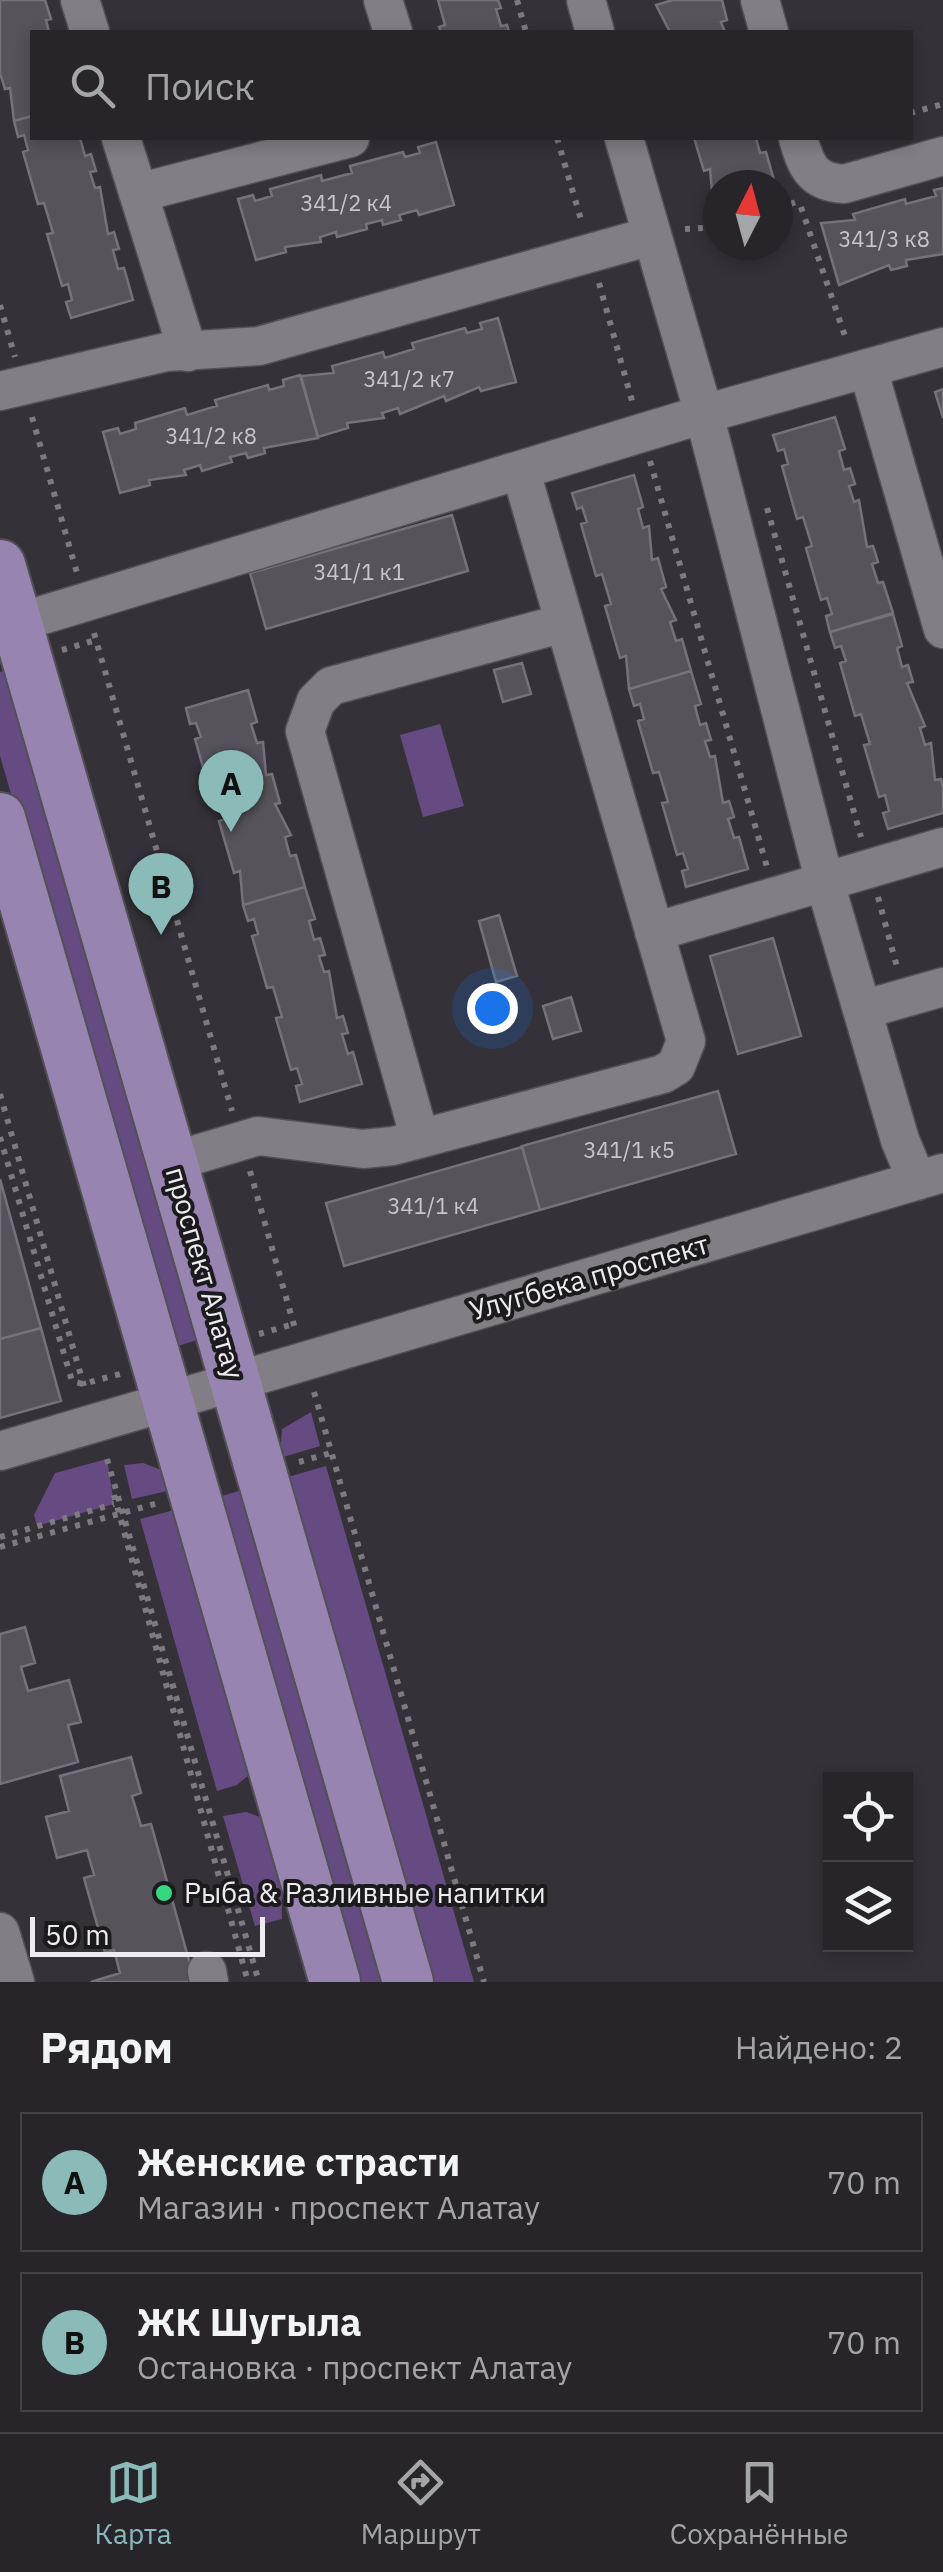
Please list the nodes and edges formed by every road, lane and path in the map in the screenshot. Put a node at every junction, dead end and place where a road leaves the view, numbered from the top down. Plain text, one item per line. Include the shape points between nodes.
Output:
1 (80, 0) edge
2 (384, 0) edge
3 (517, 0) edge
4 (586, 0) edge
5 (760, 0) edge
6 (89, 30) edge
7 (392, 30) edge
8 (525, 30) edge
9 (594, 30) edge
10 (768, 30) edge
11 (943, 104) edge
12 (913, 113) edge
13 (123, 140) edge
14 (342, 140) edge
15 (558, 140) edge
16 (625, 140) edge
17 (799, 140) edge
18 (943, 156) edge
19 (138, 194) junction
20 (800, 201) dead end
21 (681, 210) dead end
22 (651, 236) junction
23 (692, 246) dead end
24 (591, 254) junction
25 (943, 347) edge
26 (188, 352) junction
27 (863, 371) junction
28 (0, 391) edge
29 (704, 414) junction
30 (642, 434) junction
31 (520, 472) junction
32 (764, 498) dead end
33 (0, 565) edge
34 (564, 624) junction
35 (943, 629) edge
36 (21, 635) edge
37 (96, 640) dead end
38 (0, 818) edge
39 (943, 847) edge
40 (870, 870) junction
41 (825, 883) junction
42 (775, 897) junction
43 (654, 932) junction
44 (943, 987) edge
45 (906, 998) junction
46 (862, 1010) junction
47 (0, 1094) edge
48 (0, 1138) edge
49 (420, 1139) junction
50 (174, 1160) junction
51 (930, 1177) edge
52 (294, 1324) dead end
53 (240, 1360) junction
54 (83, 1384) junction
55 (152, 1385) junction
56 (0, 1451) edge
57 (331, 1453) dead end
58 (107, 1459) dead end
59 (284, 1467) dead end
60 (114, 1484) junction
61 (160, 1502) dead end
62 (114, 1504) junction
63 (120, 1513) junction
64 (0, 1537) edge
65 (0, 1547) edge
66 (0, 1932) edge
67 (15, 1982) edge
68 (248, 1982) edge
69 (259, 1982) edge
70 (335, 1982) edge
71 (408, 1982) edge

1 - 6 street
2 - 7 street
3 - 8 path
4 - 9 street
5 - 10 street
11 - 12 path
13 - 19 street
14 - 19 street
15 - 24 path
16 - 22 street
17 - 18 street via 805,165 827,183
19 - 26 street
20 - 27 path
21 - 23 path
22 - 24 street
22 - 29 street
24 - 26 street via 259,346
24 - 30 path
25 - 27 street
26 - 28 street via 134,358
27 - 29 street
27 - 35 street
29 - 30 street
29 - 41 street
30 - 31 street
30 - 42 path
31 - 34 street
31 - 36 street
32 - 40 path
33 - 36 main road, проспект Алатау
34 - 43 street
34 - 49 street via 330,686 307,718
36 - 37 path
36 - 50 main road, проспект Алатау
38 - 55 main road
39 - 40 street
40 - 41 street
40 - 45 path
41 - 42 street
41 - 46 street
42 - 43 street
43 - 49 street via 686,1041 676,1066
44 - 45 street
45 - 46 street
46 - 51 street
47 - 54 path
48 - 54 path via 72,1381
49 - 50 street via 363,1150 258,1136
50 - 53 main road, проспект Алатау
51 - 53 street, Улугбека проспект
52 - 53 path
53 - 55 street, Улугбека проспект
53 - 71 main road, проспект Алатау
54 - 55 path
55 - 56 street
55 - 70 main road
57 - 59 path
58 - 60 path
60 - 62 path
60 - 63 path
61 - 63 path
62 - 63 path
62 - 64 path
63 - 65 path
63 - 68 path
63 - 69 path
66 - 67 street

